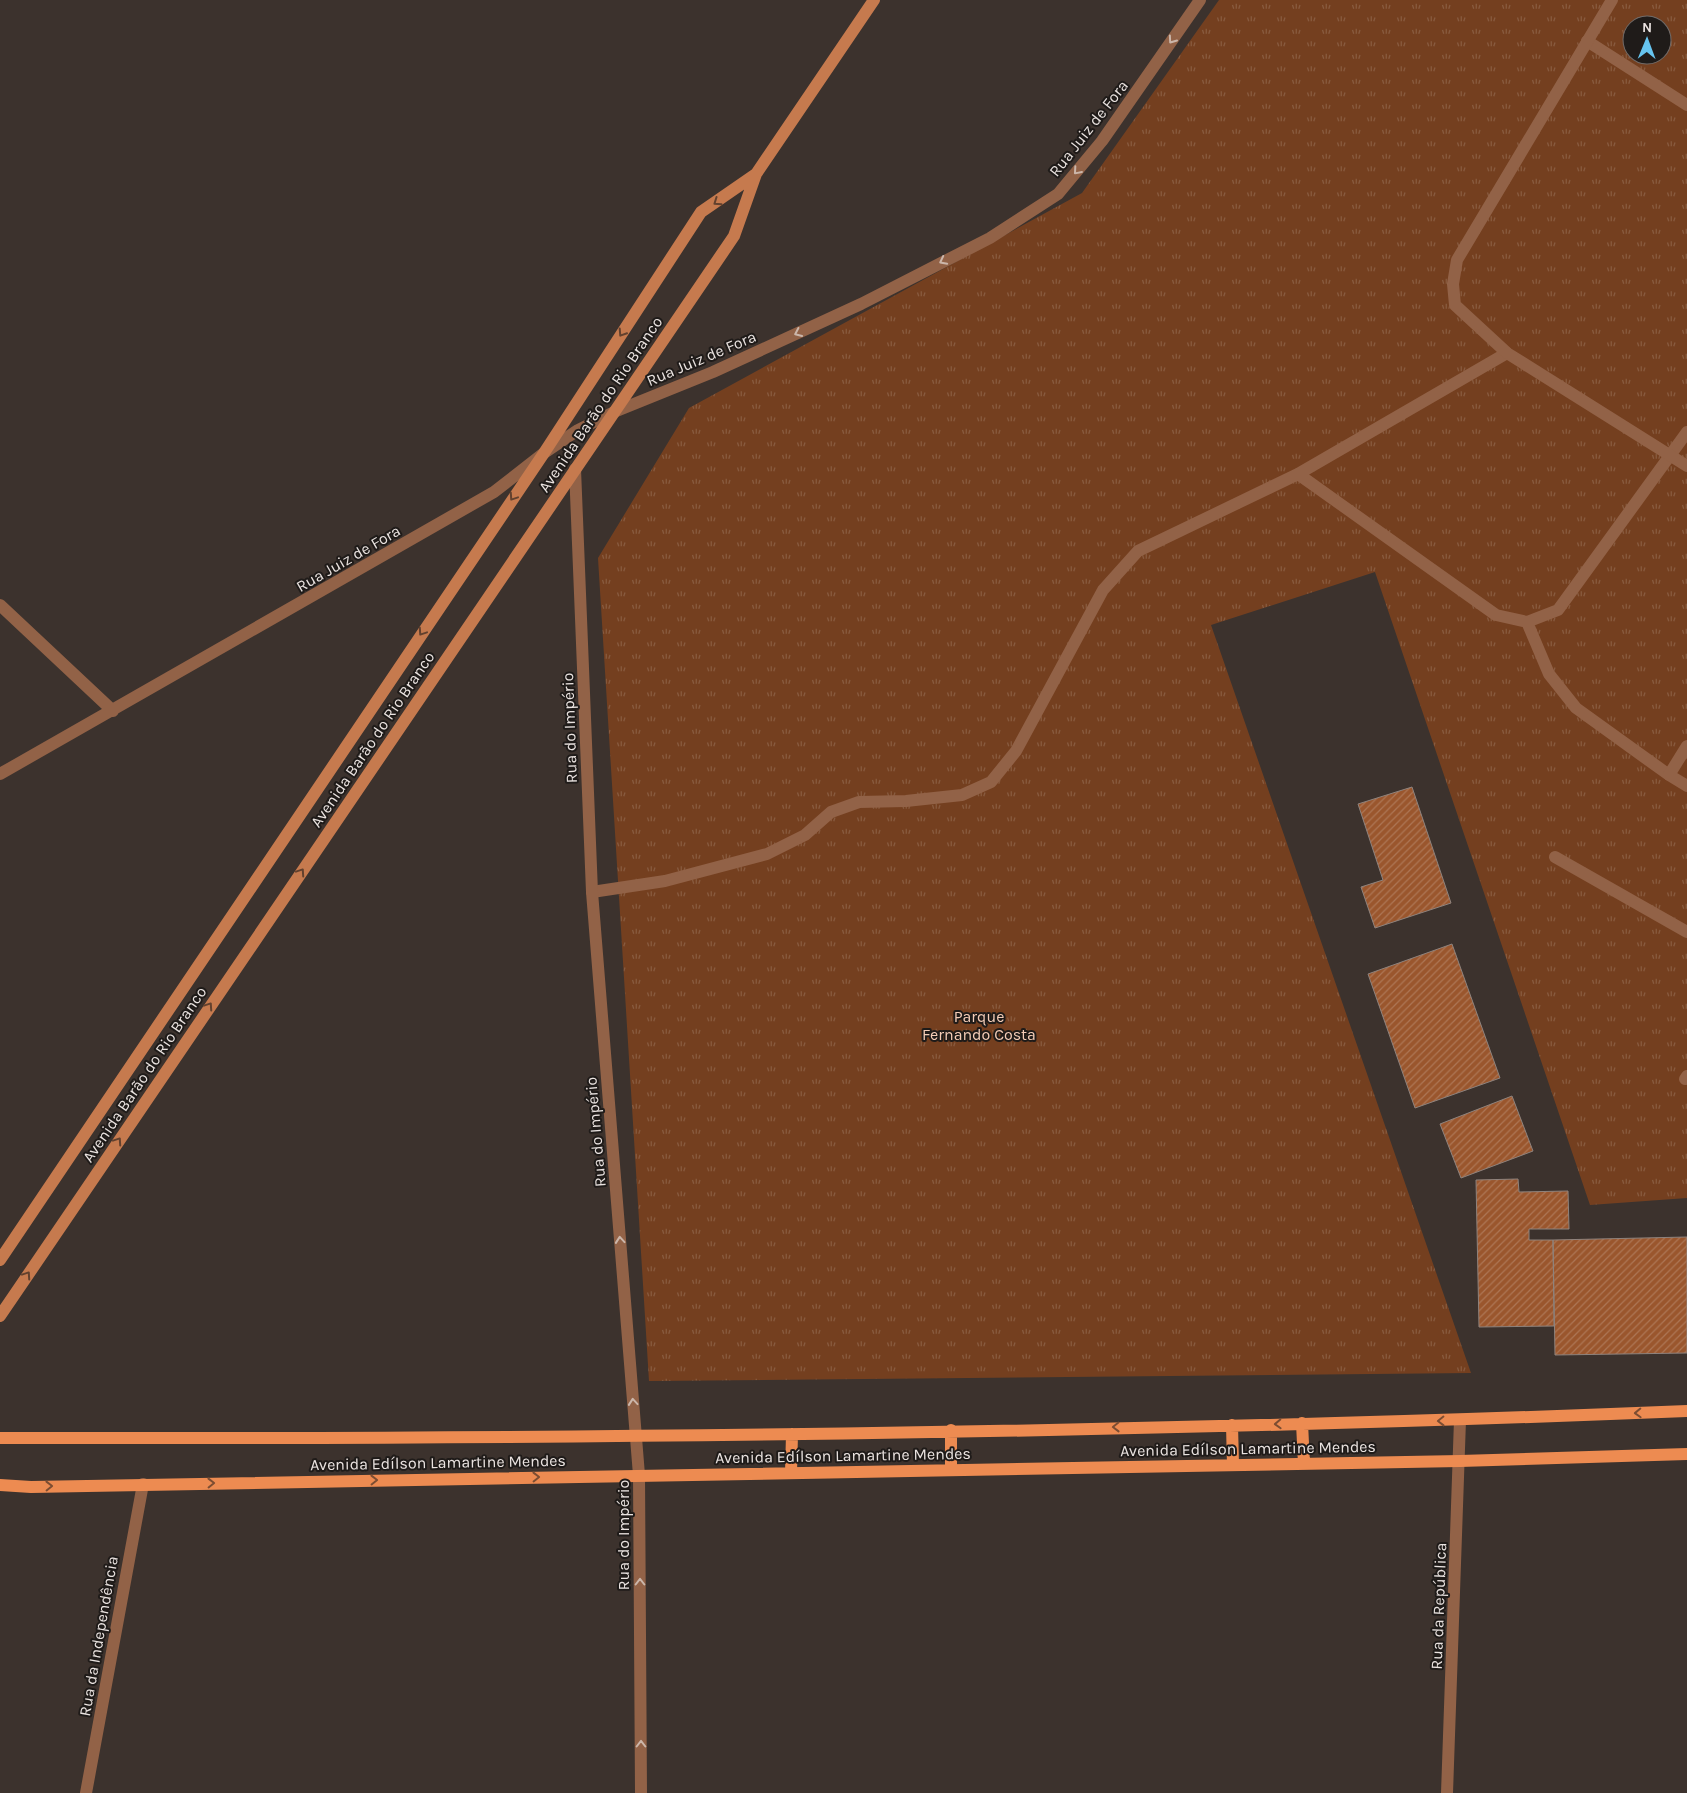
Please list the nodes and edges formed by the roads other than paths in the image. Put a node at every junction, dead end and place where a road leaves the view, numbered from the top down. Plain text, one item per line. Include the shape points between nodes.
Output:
1 (874, 0) edge
2 (1200, 0) edge
3 (1612, 0) edge
4 (1587, 41) junction
5 (1687, 105) edge
6 (756, 174) junction
7 (1507, 353) junction
8 (614, 412) junction
9 (1687, 432) edge
10 (544, 452) junction
11 (1671, 457) junction
12 (1687, 466) edge
13 (575, 469) junction
14 (1298, 474) junction
15 (0, 604) edge
16 (1527, 622) junction
17 (113, 711) junction
18 (1687, 746) edge
19 (0, 774) edge
20 (1669, 775) junction
21 (1687, 786) edge
22 (1556, 857) dead end
23 (592, 892) junction
24 (1687, 932) edge
25 (0, 1260) edge
26 (0, 1316) edge
27 (1687, 1411) edge
28 (1460, 1420) junction
29 (1302, 1423) junction
30 (1232, 1425) junction
31 (951, 1430) junction
32 (792, 1434) junction
33 (636, 1437) junction
34 (0, 1438) edge
35 (1687, 1454) edge
36 (1460, 1461) junction
37 (1304, 1464) junction
38 (1234, 1465) junction
39 (951, 1470) junction
40 (791, 1473) junction
41 (639, 1475) junction
42 (143, 1484) junction
43 (0, 1485) edge
44 (86, 1793) edge
45 (641, 1793) edge
46 (1447, 1793) edge

1 - 6 street, Avenida Barão do Rio Branco
2 -> 8 street, Rua Juiz de Fora via 1102,141 1058,194 990,238 860,304 713,372
3 - 4 street
4 - 5 street
4 - 7 street via 1457,260 1453,284 1455,305
6 - 8 street, Avenida Barão do Rio Branco via 734,236
6 -> 10 street, Avenida Barão do Rio Branco via 702,212
7 - 11 street
7 - 14 street
8 - 10 street, Rua Juiz de Fora
8 - 13 street, Avenida Barão do Rio Branco
9 - 11 street
10 - 17 street, Rua Juiz de Fora via 494,492
10 -> 25 street, Avenida Barão do Rio Branco
11 - 12 street
11 - 16 street via 1558,610
13 - 23 street, Rua do Império
26 -> 13 street, Avenida Barão do Rio Branco
14 - 16 street via 1496,615
14 - 23 street via 1138,550 1103,590 1016,752 991,782 962,795 859,802 831,812 805,835 767,854 665,881
15 - 17 street
16 - 20 street via 1549,674 1576,708
17 - 19 street, Rua Juiz de Fora
18 - 20 street
20 - 21 street
22 - 24 street
33 -> 23 street, Rua do Império
27 -> 28 main road, Avenida Edílson Lamartine Mendes
28 -> 29 main road, Avenida Edílson Lamartine Mendes
28 - 36 street, Rua da República
29 -> 30 main road, Avenida Edílson Lamartine Mendes
29 - 37 main road
30 -> 31 main road, Avenida Edílson Lamartine Mendes
30 - 38 main road
31 - 32 main road, Avenida Edílson Lamartine Mendes
31 - 39 main road
32 - 33 main road, Avenida Edílson Lamartine Mendes
32 - 40 main road
33 - 34 main road, Avenida Edílson Lamartine Mendes
33 - 41 street, Rua do Império
35 - 36 main road, Avenida Edílson Lamartine Mendes
36 - 37 main road, Avenida Edílson Lamartine Mendes
36 - 46 street, Rua da República
37 - 38 main road, Avenida Edílson Lamartine Mendes
38 - 39 main road, Avenida Edílson Lamartine Mendes
39 - 40 main road, Avenida Edílson Lamartine Mendes
40 - 41 main road, Avenida Edílson Lamartine Mendes
42 -> 41 main road, Avenida Edílson Lamartine Mendes
45 -> 41 street, Rua do Império
43 -> 42 main road, Avenida Edílson Lamartine Mendes
42 - 44 street, Rua da Independência

